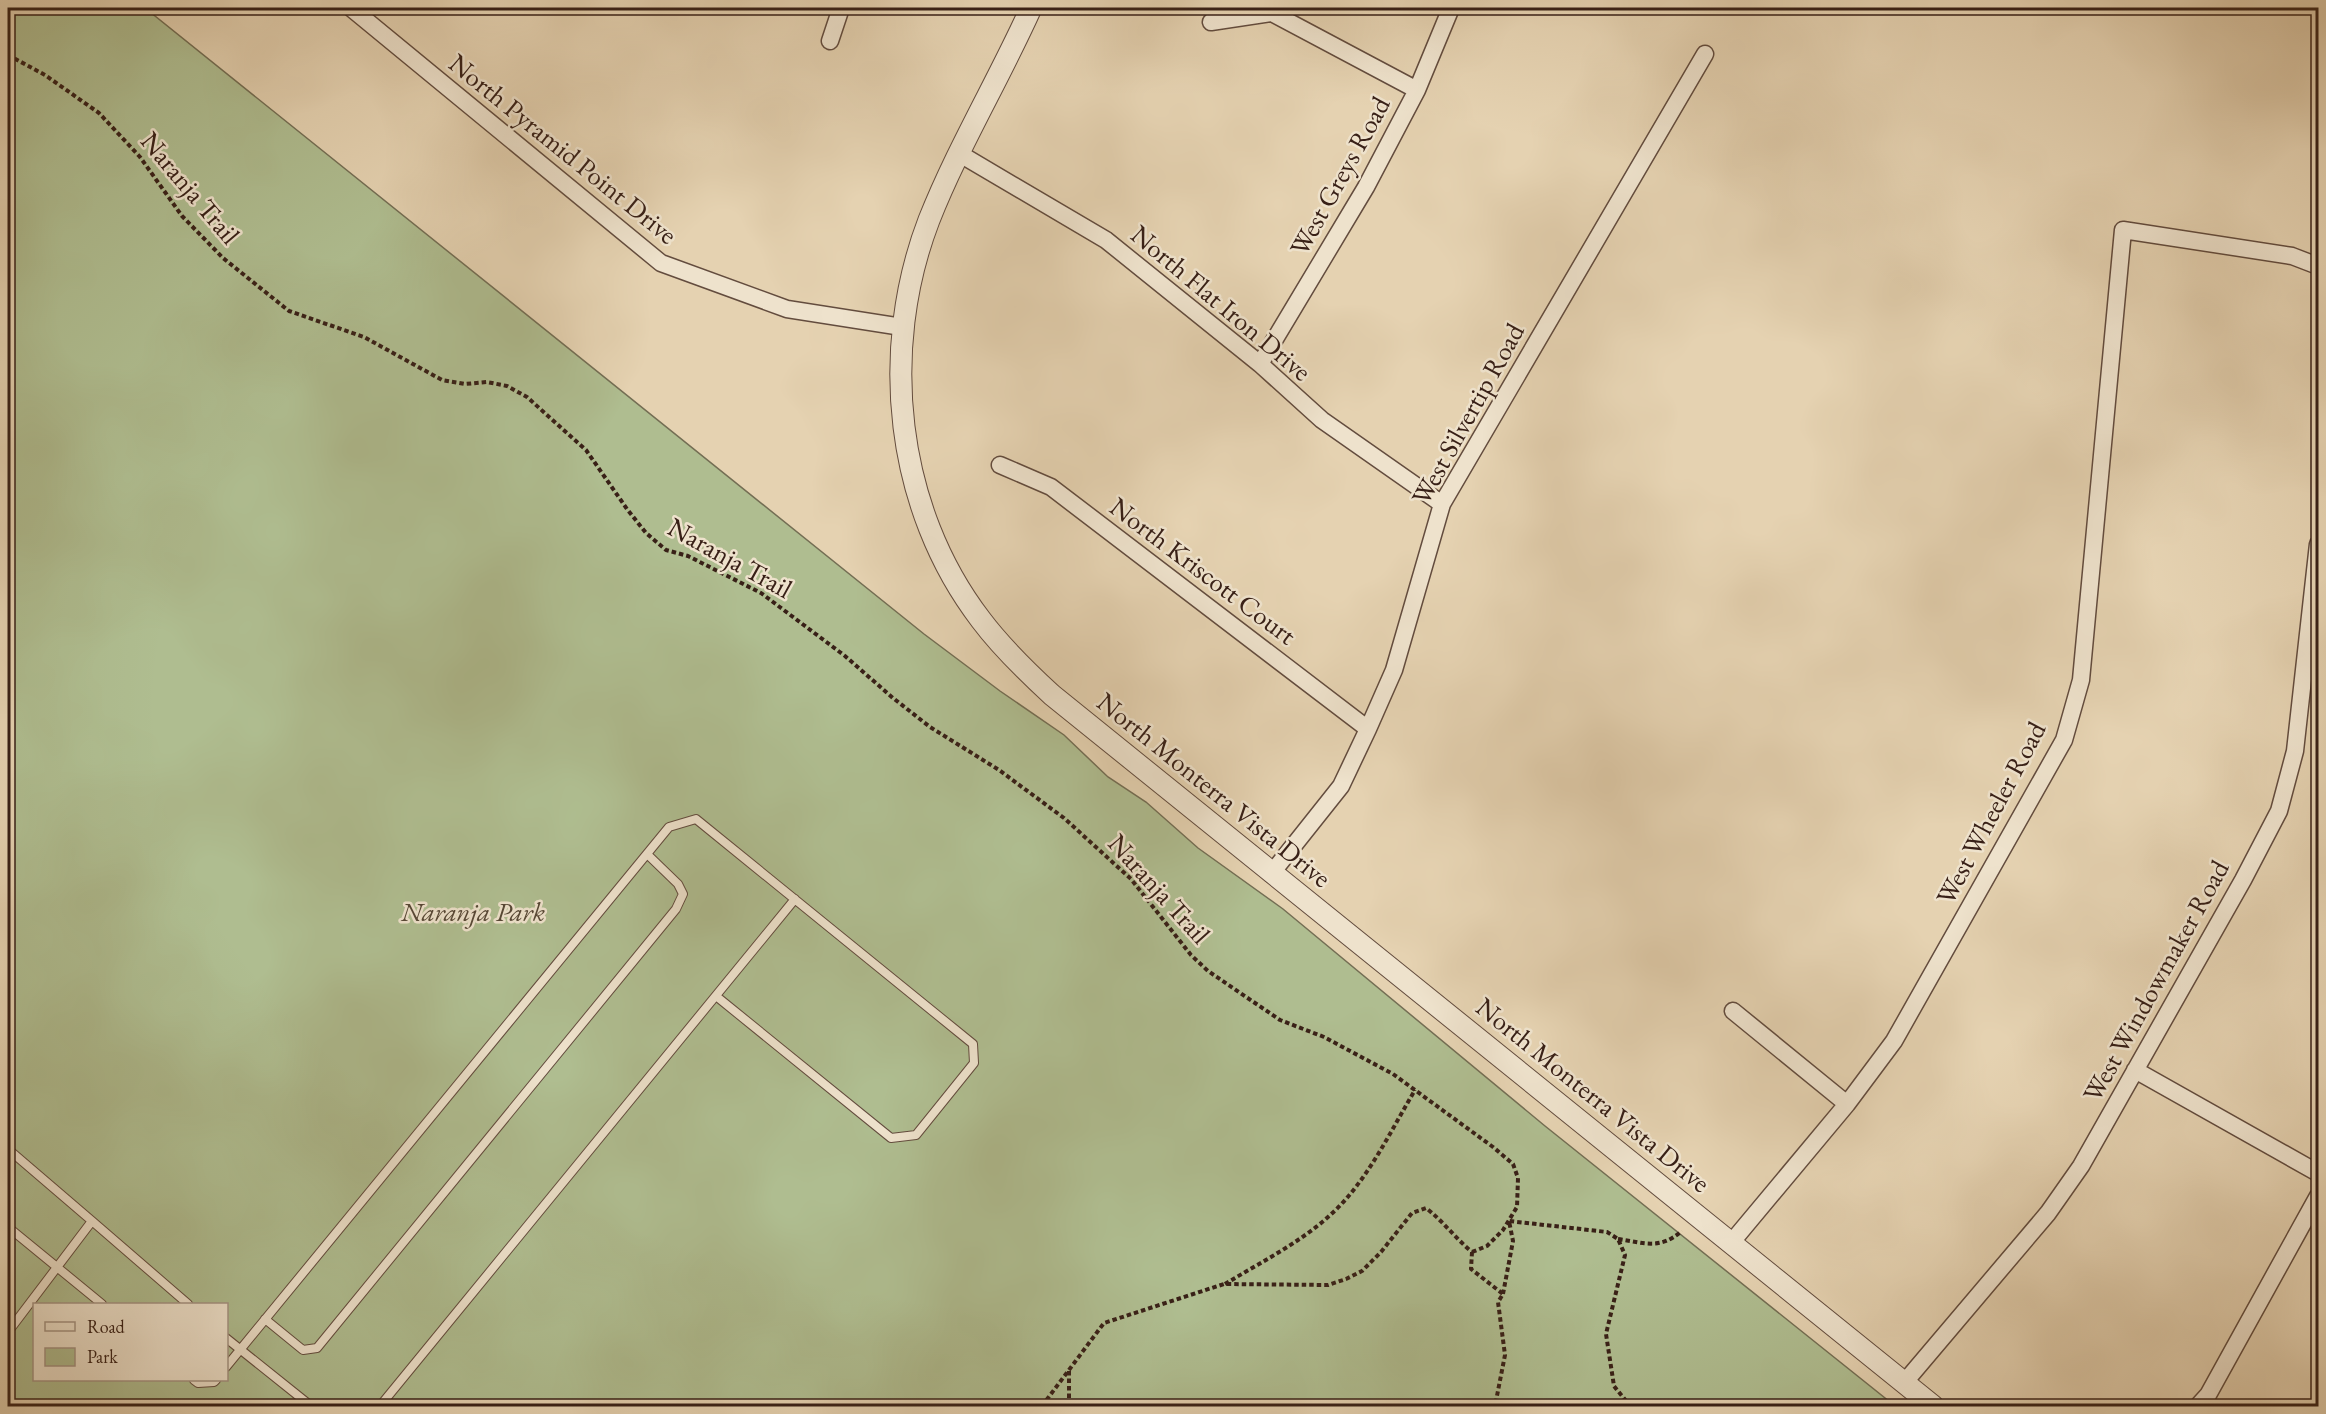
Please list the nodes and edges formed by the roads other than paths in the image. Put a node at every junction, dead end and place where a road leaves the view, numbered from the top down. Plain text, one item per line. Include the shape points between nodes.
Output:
1 (351, 8) edge
2 (841, 8) edge
3 (1031, 8) edge
4 (1451, 8) edge
5 (1211, 22) dead end
6 (830, 41) dead end
7 (1706, 54) dead end
8 (1417, 90) junction
9 (960, 154) junction
10 (2319, 266) edge
11 (902, 327) junction
12 (1260, 364) junction
13 (1000, 465) dead end
14 (1442, 504) junction
15 (2319, 544) edge
16 (1368, 729) junction
17 (647, 854) junction
18 (1271, 874) junction
19 (795, 899) junction
20 (716, 996) junction
21 (1733, 1011) dead end
22 (2135, 1070) junction
23 (1847, 1104) junction
24 (8, 1149) edge
25 (2319, 1173) edge
26 (2319, 1196) edge
27 (92, 1221) junction
28 (8, 1227) edge
29 (1731, 1243) junction
30 (56, 1268) junction
31 (100, 1303) edge
32 (186, 1303) edge
33 (265, 1319) junction
34 (8, 1332) edge
35 (228, 1340) edge
36 (240, 1350) junction
37 (228, 1364) edge
38 (195, 1381) edge
39 (215, 1381) edge
40 (1904, 1383) junction
41 (312, 1407) edge
42 (380, 1407) edge
43 (1933, 1407) edge
44 (2198, 1407) edge

1 - 11 street, North Pyramid Point Drive via 661,263 787,309
2 - 6 street
3 - 9 street, North Monterra Vista Drive
4 - 8 street, West Greys Road
5 - 8 street via 1272,13
7 - 14 street, West Silvertip Road
8 - 12 street, West Greys Road via 1366,187
9 - 11 street, North Monterra Vista Drive via 920,248
9 - 12 street, North Flat Iron Drive via 1106,240
10 - 23 street, West Wheeler Road via 2292,256 2123,230 2081,680 2064,740 1894,1041
11 - 18 street, North Monterra Vista Drive via 900,377 913,482 949,571 980,619 1052,696
12 - 14 street, North Flat Iron Drive via 1322,420
13 - 16 street, North Kriscott Court via 1051,487
14 - 16 street, West Silvertip Road via 1394,670
15 - 22 street, West Windowmaker Road via 2295,751 2279,811
16 - 18 street, West Silvertip Road via 1341,786
17 - 19 lane via 669,827 696,819
17 - 33 lane
17 - 33 lane via 678,884 683,894 676,909 332,1330 317,1348 303,1350
18 - 29 street, North Monterra Vista Drive
19 - 20 lane
19 - 20 lane via 973,1044 974,1063 916,1135 891,1138
20 - 42 lane
21 - 23 street
22 - 25 street
22 - 40 street, West Windowmaker Road via 2081,1166 2048,1213
23 - 29 street, West Wheeler Road
24 - 27 lane
26 - 44 street
27 - 30 lane
27 - 32 lane
28 - 30 lane
29 - 40 street, North Monterra Vista Drive
30 - 31 lane
30 - 34 lane
33 - 36 lane
35 - 36 lane
36 - 37 lane
36 - 41 lane
38 - 39 lane
40 - 43 street, North Monterra Vista Drive

